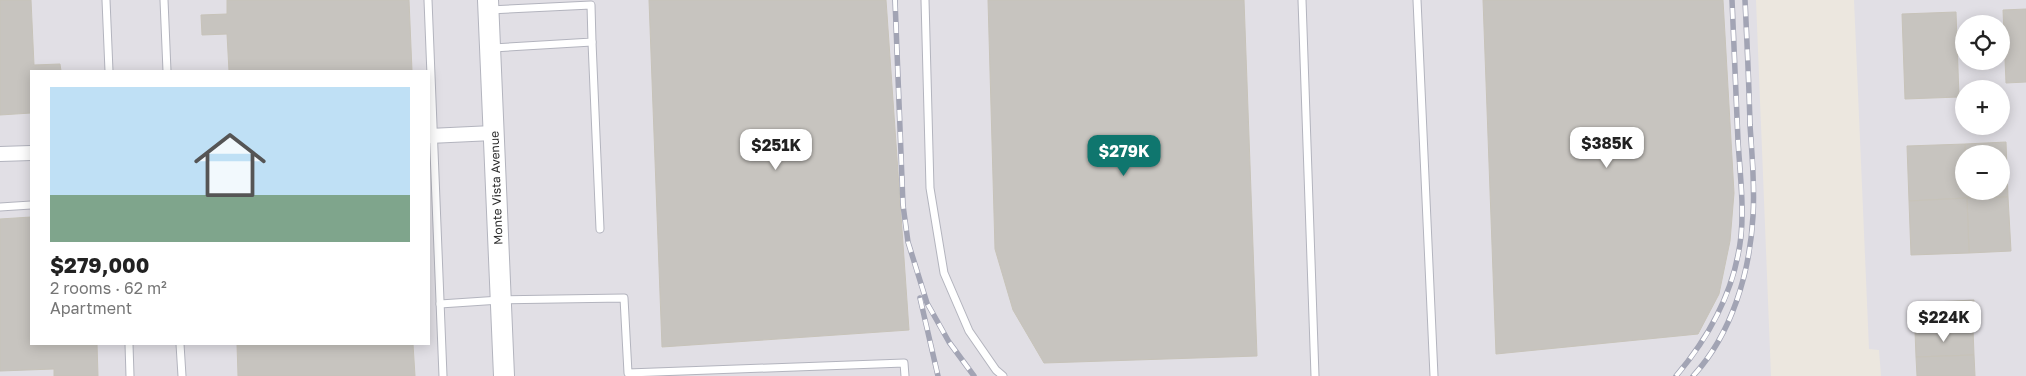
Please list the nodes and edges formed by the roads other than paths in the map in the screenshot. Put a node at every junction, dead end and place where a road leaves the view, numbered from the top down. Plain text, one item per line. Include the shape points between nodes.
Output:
1 (106, 0) edge
2 (164, 0) edge
3 (428, 0) edge
4 (926, 0) edge
5 (1302, 0) edge
6 (1417, 0) edge
7 (591, 2) edge
8 (488, 5) edge
9 (592, 42) junction
10 (490, 48) junction
11 (109, 70) edge
12 (167, 70) edge
13 (493, 133) junction
14 (432, 136) edge
15 (30, 153) edge
16 (0, 154) edge
17 (30, 205) edge
18 (0, 207) edge
19 (600, 229) dead end
20 (500, 300) junction
21 (440, 304) junction
22 (129, 345) edge
23 (180, 345) edge
24 (628, 374) edge
25 (130, 376) edge
26 (182, 376) edge
27 (443, 376) edge
28 (504, 376) edge
29 (905, 376) edge
30 (1003, 376) edge
31 (1315, 376) edge
32 (1434, 376) edge

1 - 11 lane
2 - 12 lane
3 - 14 lane
4 - 30 lane via 930,188 944,273 969,330
5 - 31 lane
6 - 32 lane
7 - 8 lane
7 - 9 lane
8 - 10 street, Monte Vista Avenue
9 - 10 lane
9 - 19 lane
10 - 13 street, Monte Vista Avenue
13 - 14 street
13 - 20 street, Monte Vista Avenue
14 - 21 lane
15 - 16 street
17 - 18 lane
20 - 21 lane
20 - 24 lane via 624,298
20 - 28 street, Monte Vista Avenue
21 - 27 lane
22 - 25 lane
23 - 26 lane
24 - 29 lane via 904,363

